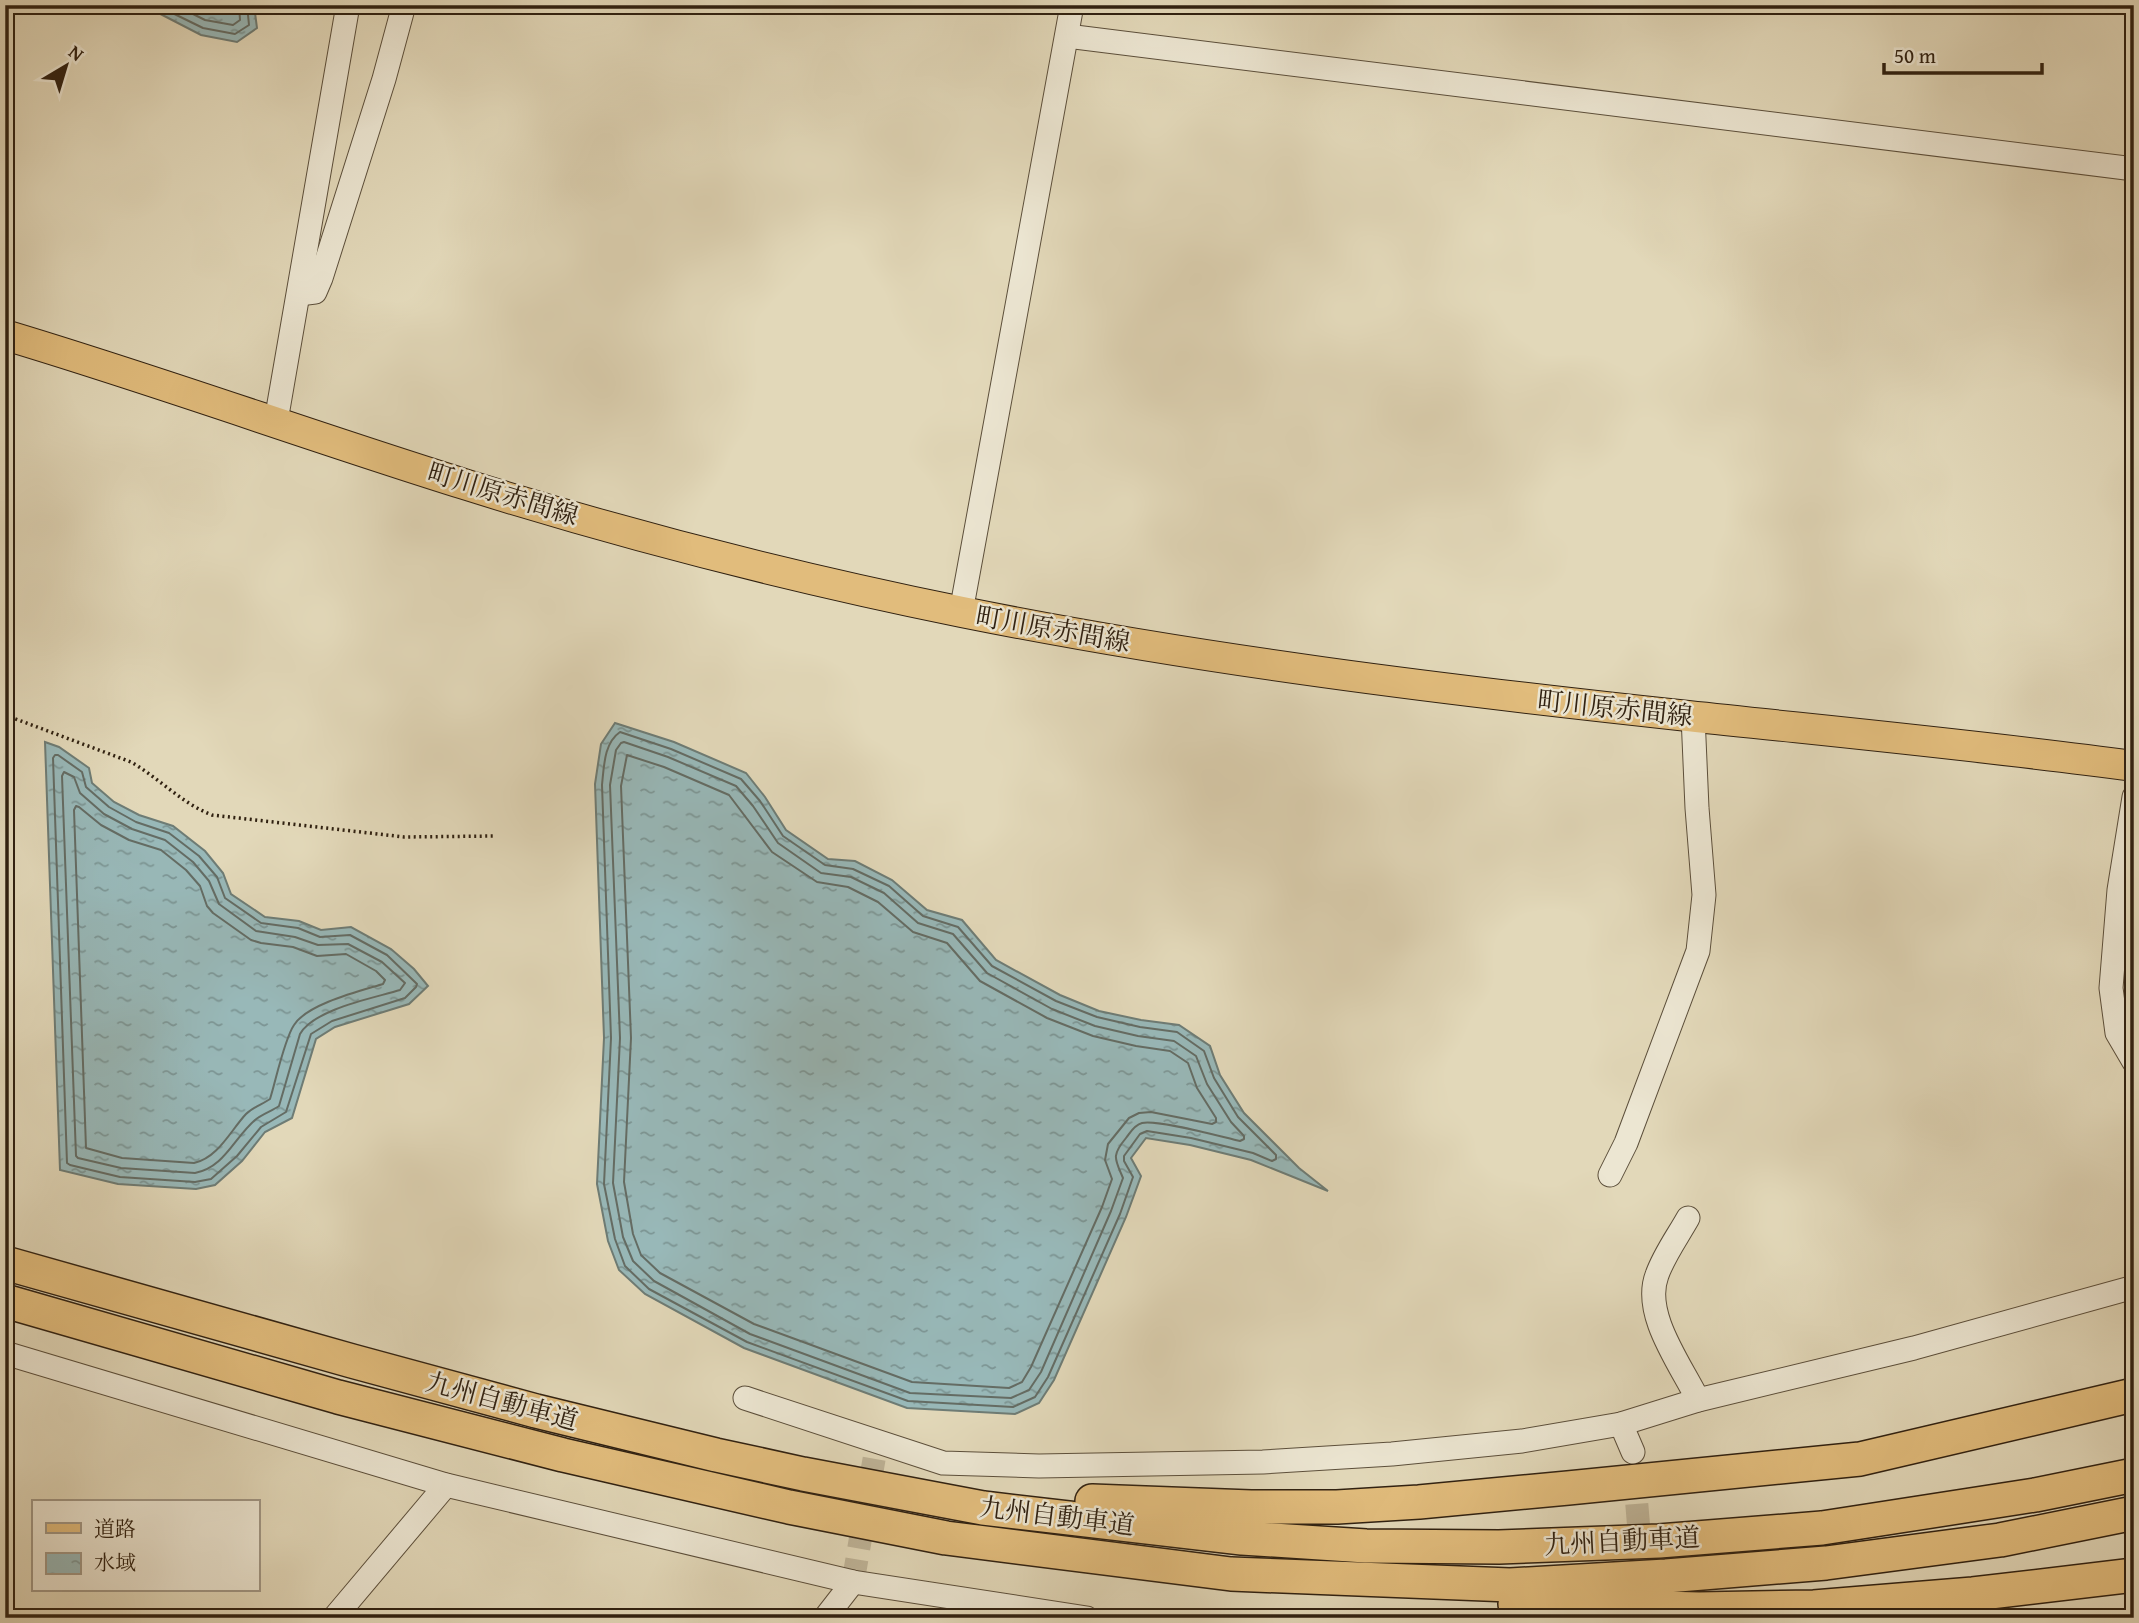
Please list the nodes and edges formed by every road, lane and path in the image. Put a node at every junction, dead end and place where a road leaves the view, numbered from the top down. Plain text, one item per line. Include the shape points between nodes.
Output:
1 (348, 5) edge
2 (404, 5) edge
3 (1072, 5) edge
4 (1067, 36) junction
5 (2134, 169) edge
6 (299, 294) junction
7 (5, 335) edge
8 (276, 421) junction
9 (961, 612) junction
10 (5, 715) edge
11 (1693, 716) junction
12 (2134, 766) edge
13 (2134, 797) edge
14 (494, 836) dead end
15 (2134, 1062) edge
16 (1610, 1175) dead end
17 (1688, 1218) dead end
18 (5, 1262) edge
19 (2134, 1287) edge
20 (5, 1301) edge
21 (5, 1353) edge
22 (2133, 1395) edge
23 (745, 1398) dead end
24 (1698, 1400) junction
25 (1621, 1424) junction
26 (1633, 1452) tunnel mouth
27 (803, 1474) junction
28 (2134, 1475) edge
29 (446, 1485) junction
30 (2134, 1513) edge
31 (2134, 1575) edge
32 (853, 1582) junction
33 (1396, 1582) junction
34 (334, 1618) edge
35 (825, 1618) edge
36 (1087, 1618) edge

1 - 6 street
2 - 6 street via 321,278 315,292
3 - 4 street
4 - 5 street
4 - 9 street
6 - 8 street
7 - 8 main road, 町川原赤間線
8 - 9 main road, 町川原赤間線 via 566,514 724,557
9 - 11 main road, 町川原赤間線 via 1274,665
10 - 14 path via 131,762 183,801 212,815 404,837
11 - 12 main road, 町川原赤間線
11 - 16 street via 1704,895 1698,951
13 - 15 street via 2119,890 2111,988 2117,1033
17 - 24 street via 1656,1276 1652,1299 1657,1322
18 - 27 highway, 九州自動車道 via 352,1362
19 - 24 street via 1914,1348
20 - 33 highway, 九州自動車道 via 338,1397 789,1507 946,1538 1231,1574
21 - 29 street
22 - 27 highway via 1860,1459 1350,1506 1088,1500
23 - 25 street via 943,1463 1039,1466 1276,1462 1392,1454 1522,1441
24 - 25 street
25 - 26 street
27 - 28 highway, 九州自動車道 via 983,1508 1242,1538 1366,1546 1499,1547 1822,1528 2035,1496
29 - 32 street
29 - 34 street
30 - 33 highway, 九州自動車道 via 2000,1540 1826,1563 1510,1585
31 - 33 highway via 1814,1607 1699,1609 1506,1604
32 - 35 street
32 - 36 street

